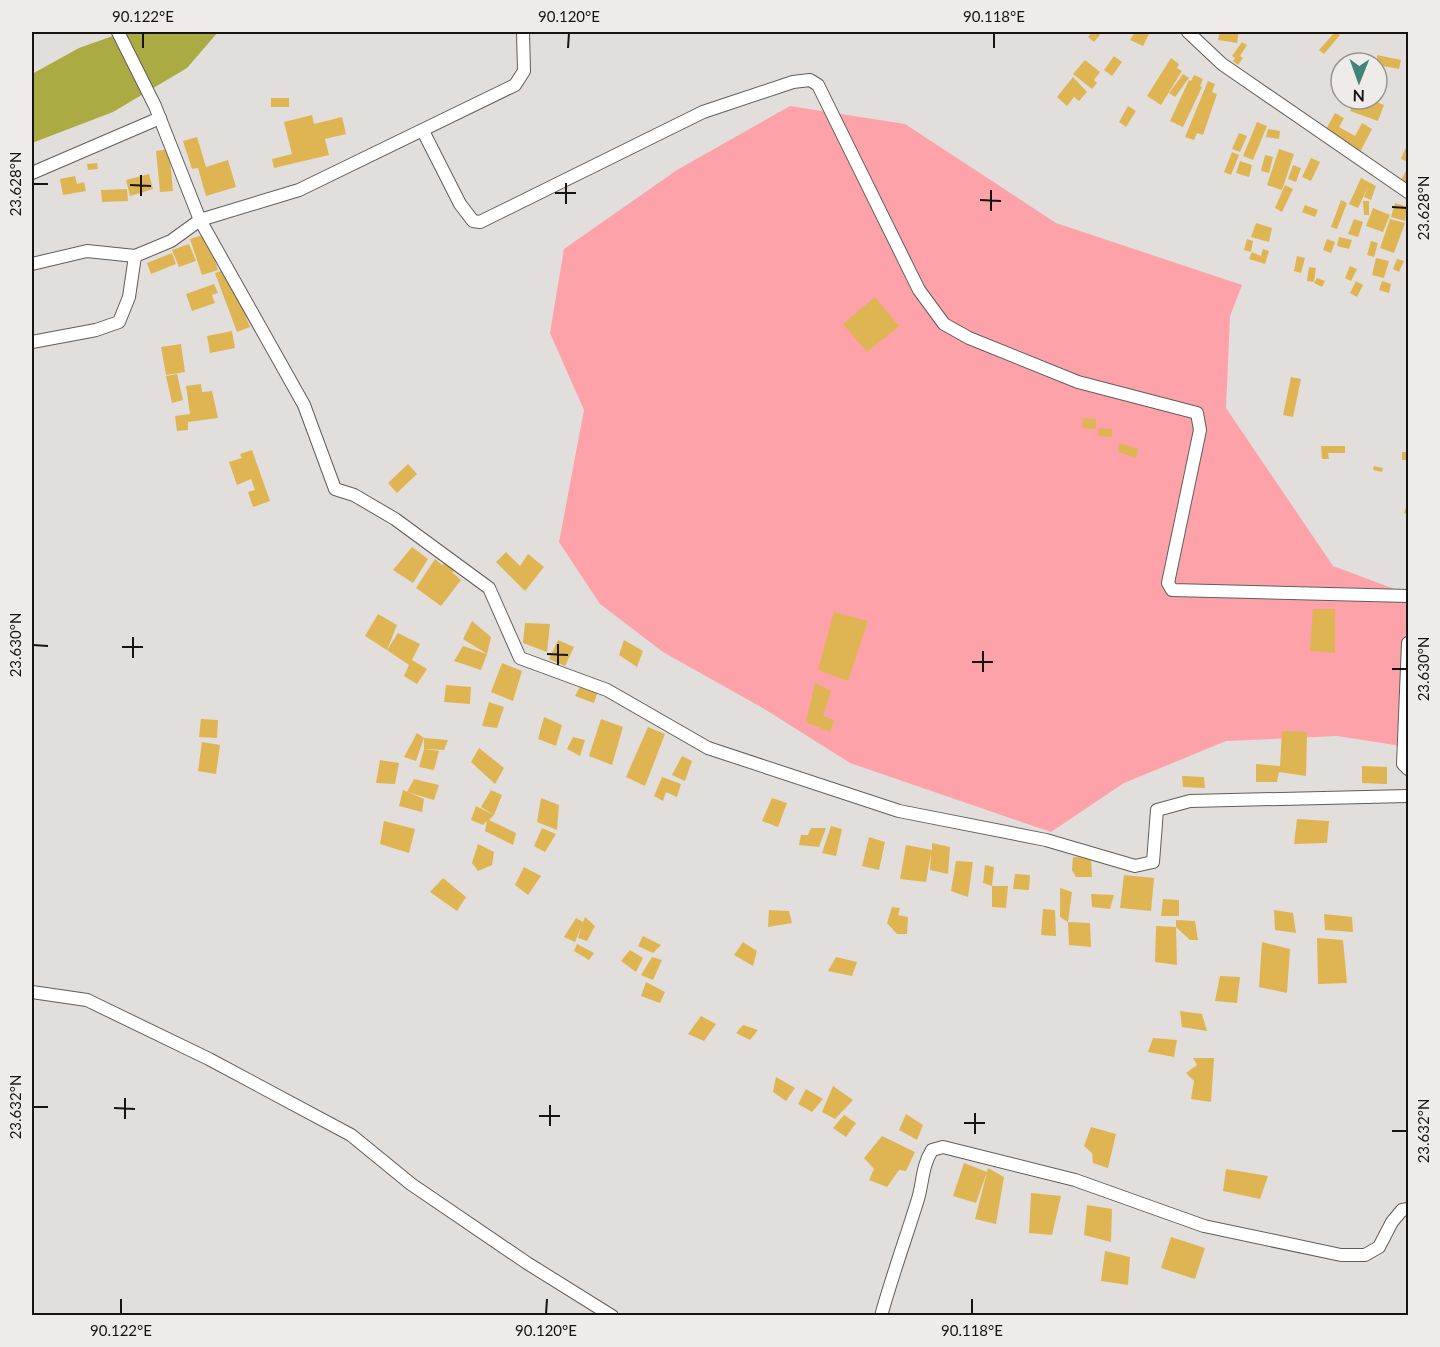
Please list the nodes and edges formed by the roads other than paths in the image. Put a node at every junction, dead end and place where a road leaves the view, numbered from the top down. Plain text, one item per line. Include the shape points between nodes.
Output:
1 (118, 32) edge
2 (522, 32) edge
3 (1188, 32) edge
4 (158, 112) junction
5 (423, 131) junction
6 (32, 173) edge
7 (1408, 192) edge
8 (200, 220) junction
9 (135, 256) junction
10 (32, 264) edge
11 (32, 342) edge
12 (1408, 596) edge
13 (1408, 643) edge
14 (1408, 769) edge
15 (1408, 796) edge
16 (32, 992) edge
17 (1408, 1209) edge
18 (612, 1316) edge
19 (881, 1316) edge

1 - 4 street
2 - 5 street via 524,71 515,85
3 - 7 street via 1222,64
4 - 6 street
4 - 8 street
5 - 8 street via 299,190
5 - 12 street via 460,204 473,221 480,222 703,112 810,80 818,85 919,290 944,324 1078,382 1197,413 1200,430 1168,583 1172,590
8 - 9 street via 171,241
8 - 15 street via 304,405 334,489 354,495 395,519 489,588 520,658 607,690 708,748 899,811 1046,840 1135,866 1152,862 1157,810 1190,801
9 - 10 street via 87,251
9 - 11 street via 129,297 119,322
13 - 14 street via 1403,764
16 - 18 street via 87,1000 209,1059 351,1136 411,1184
17 - 19 street via 1402,1210 1392,1222 1379,1247 1365,1255 1341,1255 1204,1226 1075,1180 944,1147 932,1150 924,1164 918,1198

